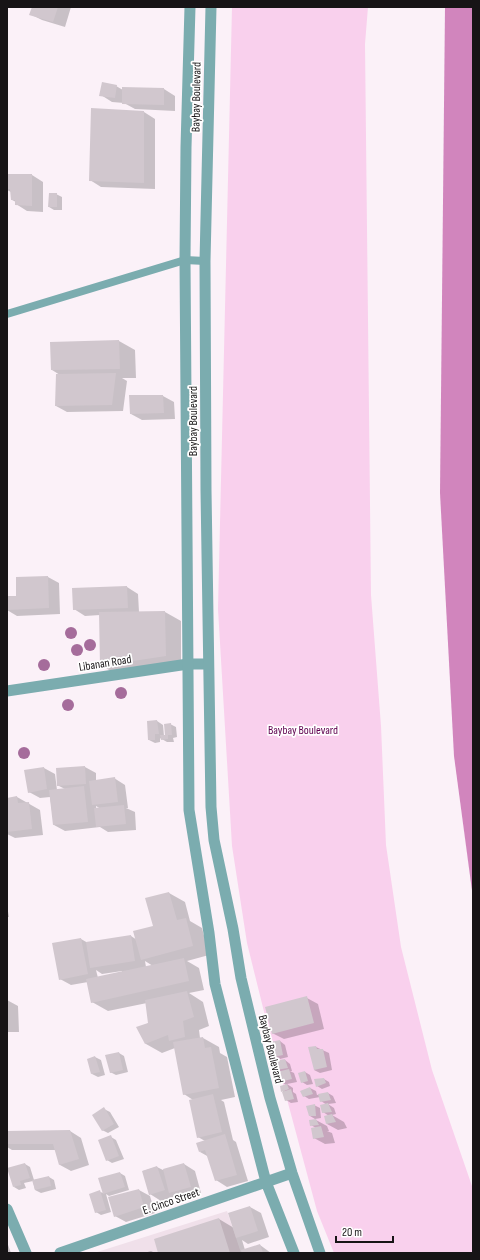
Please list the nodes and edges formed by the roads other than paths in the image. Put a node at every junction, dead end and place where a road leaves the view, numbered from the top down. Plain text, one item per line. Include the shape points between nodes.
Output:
1 (190, 7) edge
2 (211, 7) edge
3 (185, 260) junction
4 (206, 261) junction
5 (7, 314) edge
6 (188, 664) junction
7 (208, 664) junction
8 (7, 691) edge
9 (292, 1173) junction
10 (266, 1182) junction
11 (7, 1209) edge
12 (26, 1253) edge
13 (60, 1253) edge
14 (294, 1253) edge
15 (320, 1253) edge

1 - 3 street, Baybay Boulevard
2 - 4 street, Baybay Boulevard
3 - 4 lane
3 - 5 lane
3 - 6 street, Baybay Boulevard
4 - 7 street, Baybay Boulevard
6 - 7 street, Libanan Road
6 - 8 street, Libanan Road
6 - 10 street, Baybay Boulevard via 188,810 216,984
7 - 9 street, Baybay Boulevard via 214,840 241,978 270,1098
9 - 10 street, E. Cinco Street
9 - 15 street, Baybay Boulevard
10 - 13 street, E. Cinco Street
10 - 14 street, Baybay Boulevard
11 - 12 street

